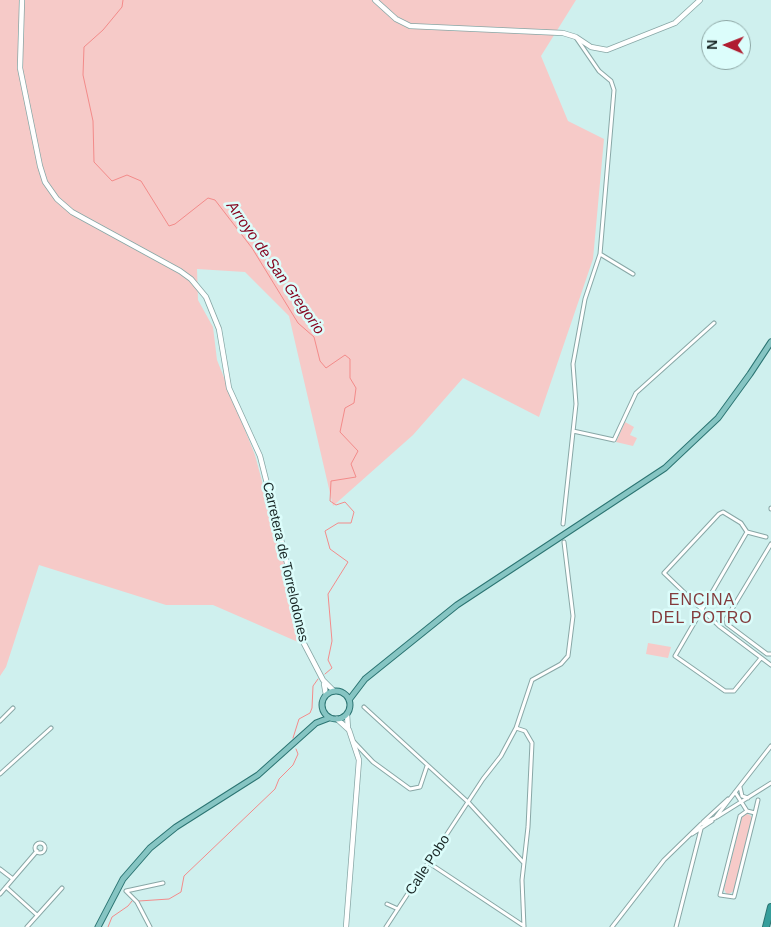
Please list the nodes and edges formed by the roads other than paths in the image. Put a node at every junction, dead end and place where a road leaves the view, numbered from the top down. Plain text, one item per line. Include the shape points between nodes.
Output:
1 (22, 0) edge
2 (375, 0) edge
3 (700, 0) edge
4 (576, 37) junction
5 (600, 254) junction
6 (633, 274) dead end
7 (714, 323) dead end
8 (771, 342) edge
9 (573, 431) junction
10 (563, 524) dead end
11 (747, 532) junction
12 (766, 537) dead end
13 (564, 542) dead end
14 (771, 544) edge
15 (702, 610) junction
16 (771, 654) edge
17 (761, 658) junction
18 (771, 665) edge
19 (323, 680) junction
20 (359, 685) junction
21 (334, 691) junction
22 (343, 693) junction
23 (326, 695) junction
24 (349, 700) junction
25 (364, 707) dead end
26 (13, 708) dead end
27 (323, 711) junction
28 (347, 714) junction
29 (329, 718) junction
30 (338, 719) junction
31 (0, 721) edge
32 (316, 723) junction
33 (51, 728) dead end
34 (516, 728) junction
35 (349, 730) junction
36 (354, 742) junction
37 (771, 746) edge
38 (427, 766) junction
39 (0, 774) edge
40 (771, 783) edge
41 (740, 787) junction
42 (735, 792) junction
43 (748, 798) junction
44 (758, 800) dead end
45 (742, 801) junction
46 (469, 803) junction
47 (747, 812) junction
48 (755, 813) junction
49 (715, 818) junction
50 (701, 824) junction
51 (701, 829) junction
52 (690, 836) junction
53 (37, 851) dead end
54 (524, 862) junction
55 (429, 863) junction
56 (0, 869) edge
57 (13, 880) junction
58 (163, 883) dead end
59 (6, 887) junction
60 (62, 888) dead end
61 (0, 894) edge
62 (387, 904) dead end
63 (771, 907) edge
64 (398, 910) junction
65 (37, 915) junction
66 (771, 921) edge
67 (27, 927) edge
68 (98, 927) edge
69 (150, 927) edge
70 (346, 927) edge
71 (386, 927) edge
72 (524, 927) edge
73 (612, 927) edge
74 (676, 927) edge
75 (768, 927) edge

1 - 19 main road, Carretera de Torrelodones via 20,68 45,182 72,212 180,271 191,278 206,297 219,329 229,388 260,456 289,571 300,636
2 - 4 main road via 396,19 410,26 546,32
3 - 4 main road via 675,23 613,48 596,48
4 - 5 street via 611,81 614,90
5 - 6 street
5 - 9 street via 576,341
7 - 9 street via 636,393 614,440
8 - 20 main road via 718,418 665,468 457,605
9 - 10 street
11 - 12 street
11 - 15 street
11 - 15 street via 728,514 719,514 664,573
13 - 34 street, Calle Pobo via 574,616 568,656 561,664 532,680
14 - 16 street via 726,619 727,624
15 - 17 street
15 - 17 street via 675,656 725,691 734,691
17 - 18 street
19 - 21 main road, Carretera de Torrelodones
19 - 23 main road, Carretera de Torrelodones
20 - 22 main road
20 - 24 main road
21 - 22 main road
21 - 23 main road
22 - 24 main road
23 - 27 main road
24 - 28 main road
25 - 38 street
26 - 31 street
27 - 29 main road
27 - 32 main road
28 - 30 main road
28 - 35 main road
29 - 30 main road
29 - 32 main road
30 - 35 main road
32 - 68 main road via 258,775 176,827 150,848 123,879
33 - 39 street
34 - 46 street, Calle Pobo
34 - 54 street via 525,731 532,743
35 - 36 main road
36 - 38 street via 373,762 410,789 420,787
36 - 70 main road via 359,778
37 - 41 street
38 - 46 street
40 - 43 street
41 - 42 street
41 - 43 street via 742,796
42 - 45 street
42 - 49 street
42 - 50 street
43 - 45 street
44 - 48 street
45 - 47 street
45 - 49 street
46 - 54 street
46 - 55 street, Calle Pobo
47 - 48 street
47 - 48 street via 740,816 720,895 734,897
49 - 50 street
49 - 51 street
50 - 52 street
51 - 52 street
51 - 74 street
52 - 73 street via 664,860
53 - 57 street
54 - 72 street
55 - 64 street, Calle Pobo
55 - 72 street
56 - 57 street
57 - 59 street
58 - 69 street via 126,891 137,902
59 - 61 street
59 - 65 street
60 - 65 street
62 - 64 street
63 - 75 highway
64 - 71 street, Calle Pobo
65 - 67 street
66 - 75 highway

